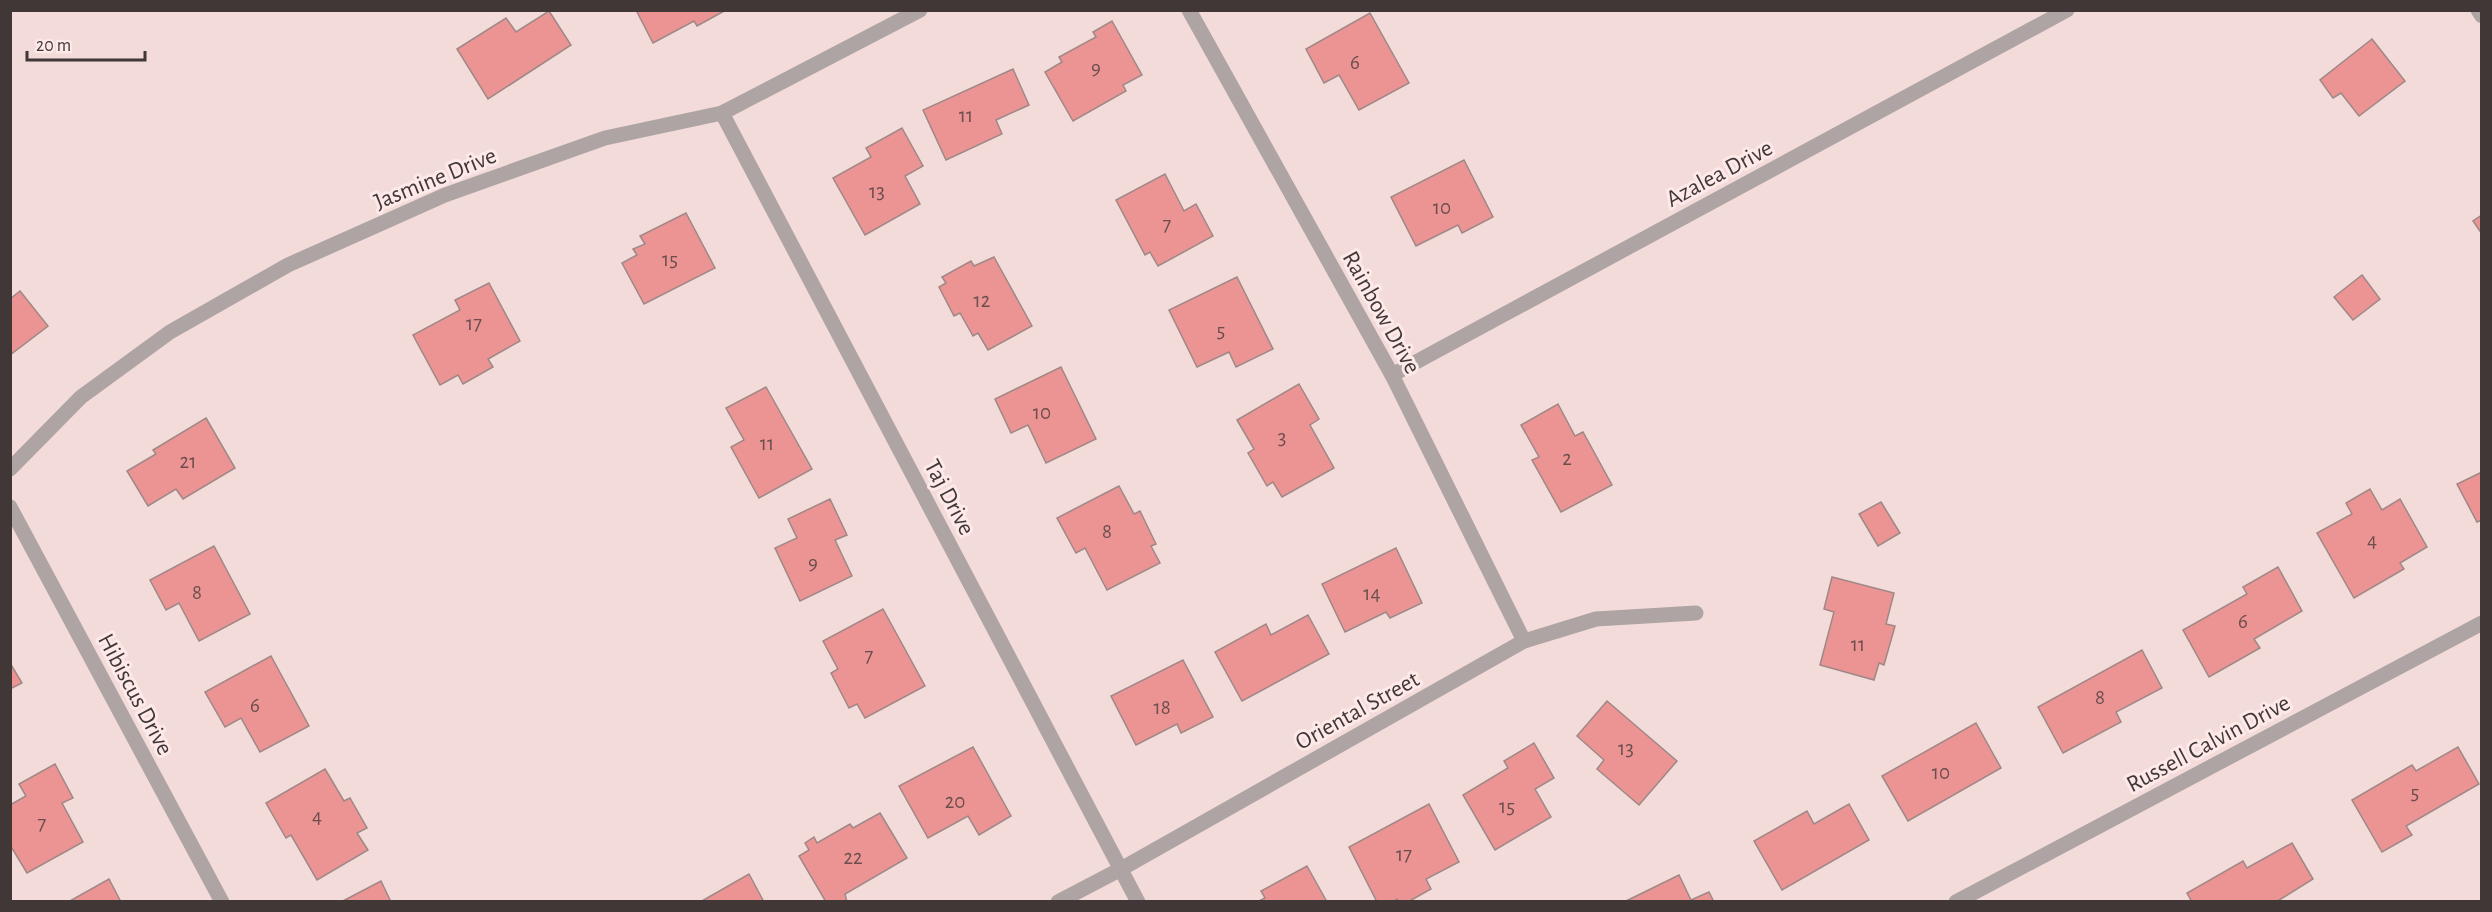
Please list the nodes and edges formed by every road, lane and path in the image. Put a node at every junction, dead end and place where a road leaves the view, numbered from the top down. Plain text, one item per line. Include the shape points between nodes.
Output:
1 (920, 10) edge
2 (1189, 10) edge
3 (2067, 10) edge
4 (2478, 10) edge
5 (2481, 16) edge
6 (722, 113) junction
7 (1392, 375) junction
8 (10, 469) edge
9 (10, 507) edge
10 (1696, 613) dead end
11 (2481, 624) edge
12 (1524, 641) junction
13 (1121, 869) junction
14 (222, 902) edge
15 (1058, 902) edge
16 (1138, 902) edge
17 (1956, 902) edge

1 - 6 street, Jasmine Drive
2 - 7 street, Rainbow Drive
3 - 7 street, Azalea Drive
4 - 5 street
6 - 8 street, Jasmine Drive via 605,138 445,195 288,264 170,332 81,397
6 - 13 street, Taj Drive
7 - 12 street, Rainbow Drive
9 - 14 street, Hibiscus Drive
10 - 12 street, Oriental Street via 1596,619
11 - 17 street, Russell Calvin Drive
12 - 13 street, Oriental Street
13 - 15 street, Oriental Street
13 - 16 street, Taj Drive

